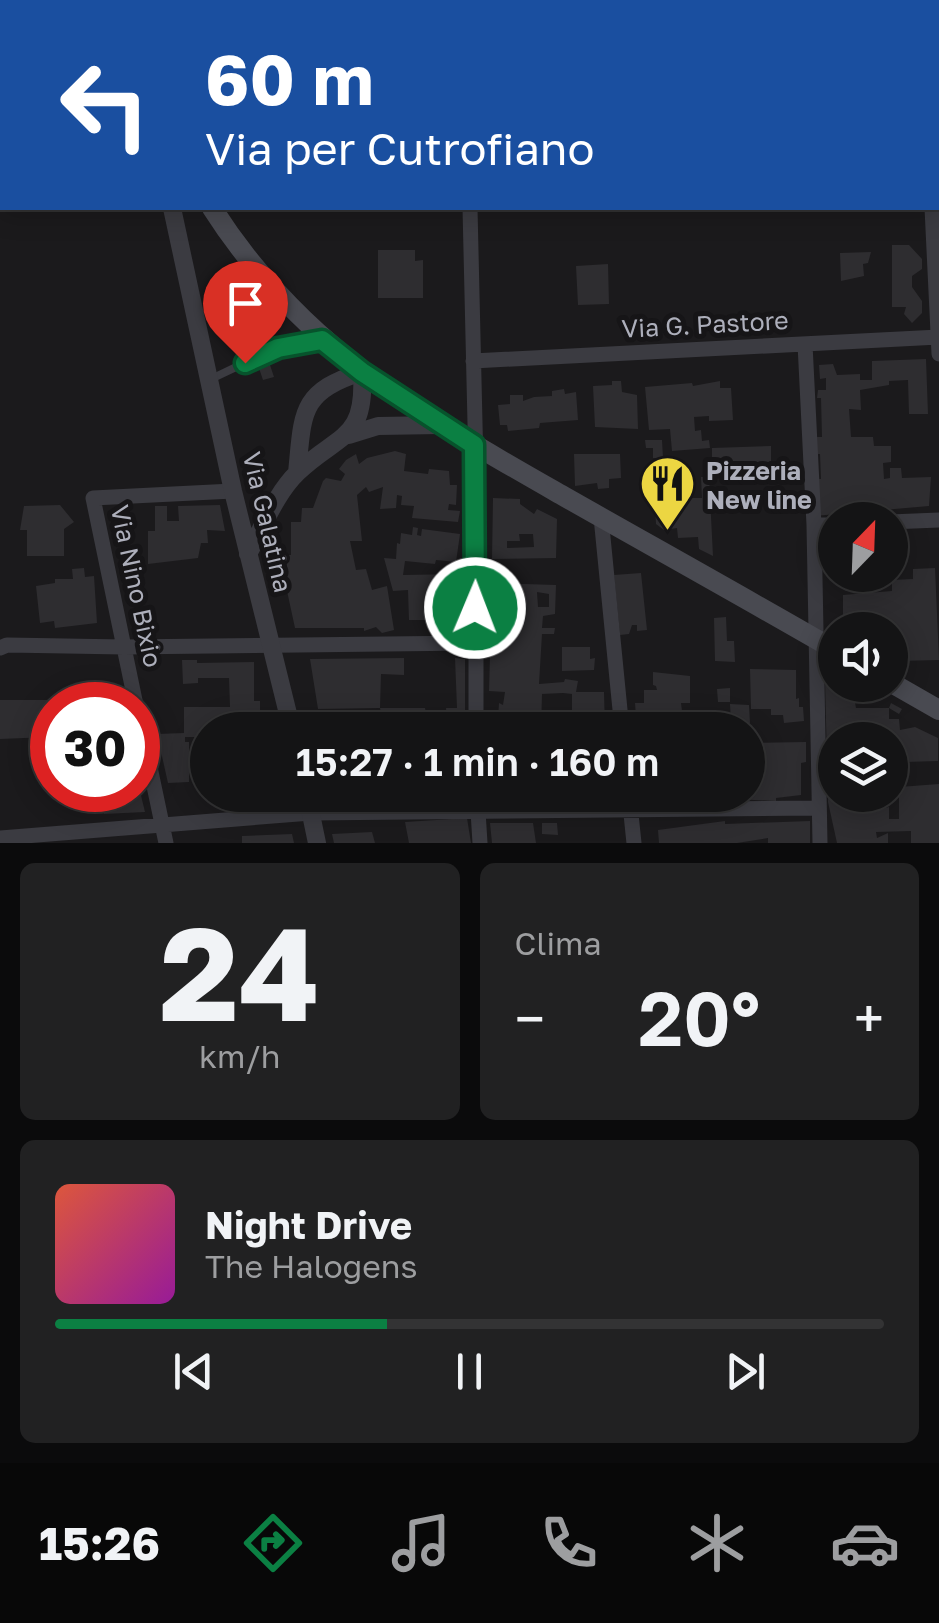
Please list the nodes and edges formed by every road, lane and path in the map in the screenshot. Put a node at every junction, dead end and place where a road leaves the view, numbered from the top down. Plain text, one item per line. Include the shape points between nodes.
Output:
1 (172, 210) edge
2 (213, 210) edge
3 (470, 210) edge
4 (932, 210) edge
5 (255, 267) junction
6 (938, 337) edge
7 (322, 340) junction
8 (805, 344) junction
9 (278, 348) junction
10 (939, 354) edge
11 (473, 361) junction
12 (362, 372) junction
13 (211, 379) junction
14 (440, 425) junction
15 (349, 435) junction
16 (474, 445) junction
17 (298, 473) junction
18 (233, 491) junction
19 (601, 517) junction
20 (939, 520) edge
21 (908, 521) edge
22 (814, 525) junction
23 (818, 525) edge
24 (248, 554) junction
25 (814, 638) junction
26 (818, 640) edge
27 (474, 643) junction
28 (272, 645) junction
29 (124, 647) junction
30 (0, 648) edge
31 (131, 682) edge
32 (908, 692) edge
33 (939, 710) edge
34 (288, 712) edge
35 (476, 712) edge
36 (620, 712) edge
37 (765, 806) edge
38 (818, 808) joint
39 (272, 812) edge
40 (311, 812) edge
41 (478, 812) edge
42 (631, 812) edge
43 (818, 812) edge
44 (165, 835) edge
45 (0, 838) edge
46 (317, 843) edge
47 (480, 843) edge
48 (634, 843) edge
49 (820, 843) edge

1 - 13 street, Via Galatina
2 - 5 main road
3 - 11 street
4 - 6 street
5 - 7 main road
5 - 9 lane via 232,300 232,320 237,329
6 - 8 street, Via G. Pastore
6 - 10 street
7 - 9 lane
7 - 12 main road
8 - 11 street, Via G. Pastore
8 - 22 street
9 - 13 lane
11 - 16 street
12 - 14 main road
12 - 15 street via 363,395
12 - 17 street via 332,381 314,396 302,419
13 - 18 street, Via Galatina
14 - 15 street via 378,426
14 - 16 main road
15 - 17 street
16 - 19 main road
16 - 27 street
17 - 24 street
18 - 24 street, Via Galatina
18 - 29 street, Via Nino Bixio via 93,498
19 - 25 main road
19 - 36 street
20 - 21 street
22 - 23 street
22 - 25 street
24 - 28 street, Via Galatina
25 - 26 main road
25 - 38 street
27 - 28 street
27 - 35 street
28 - 29 street
28 - 34 street, Via Galatina
29 - 30 street
29 - 31 street, Via Nino Bixio
32 - 33 main road
37 - 38 street
39 - 44 street
40 - 46 street
41 - 47 street
42 - 48 street
43 - 49 street
44 - 45 street

